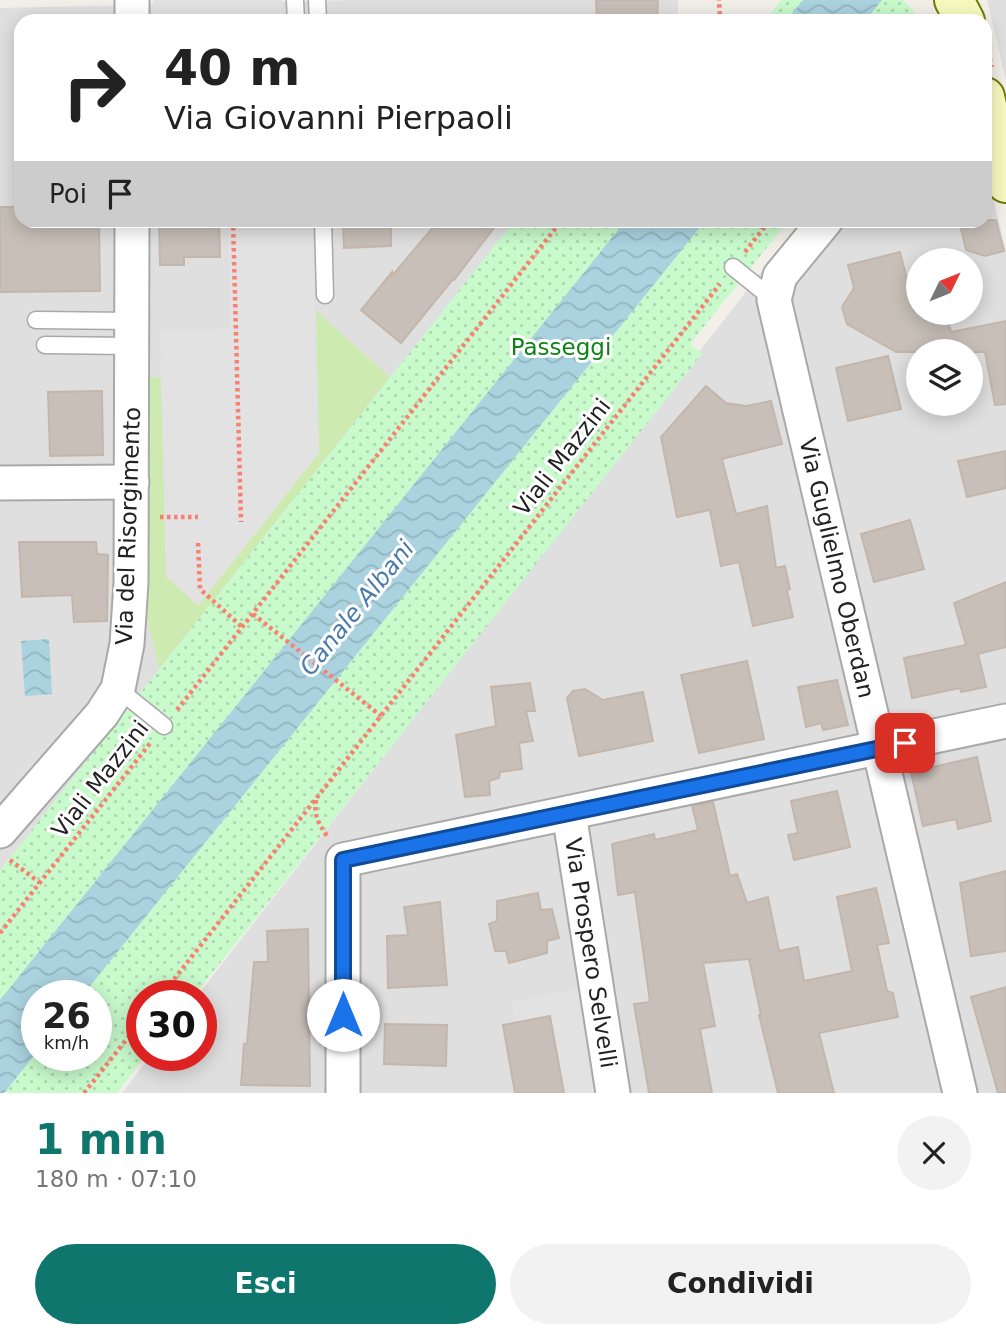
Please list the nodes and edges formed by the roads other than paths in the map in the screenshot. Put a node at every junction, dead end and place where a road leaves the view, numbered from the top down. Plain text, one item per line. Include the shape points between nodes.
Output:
1 (992, 126) edge
2 (1006, 183) edge
3 (132, 228) edge
4 (323, 228) edge
5 (819, 228) edge
6 (733, 267) road end
7 (325, 295) dead end
8 (774, 300) junction
9 (36, 320) dead end
10 (132, 333) junction
11 (45, 345) dead end
12 (132, 482) junction
13 (0, 483) edge
14 (118, 689) junction
15 (1006, 721) edge
16 (164, 726) road end
17 (879, 748) junction
18 (569, 813) junction
19 (5, 845) edge
20 (343, 1093) edge
21 (613, 1093) edge
22 (960, 1093) edge

1 - 2 street
3 - 10 street, Via del Risorgimento
4 - 7 lane
5 - 8 street via 780,276
6 - 8 lane
8 - 17 street, Via Guglielmo Oberdan
9 - 10 lane
10 - 11 lane
10 - 12 street, Via del Risorgimento
12 - 13 street
12 - 14 street, Via del Risorgimento via 127,644
14 - 16 lane
14 - 19 street, Via del Risorgimento
15 - 17 street
17 - 18 street
17 - 22 street, Via Guglielmo Oberdan
18 - 20 street via 343,860
18 - 21 street, Via Prospero Selvelli

